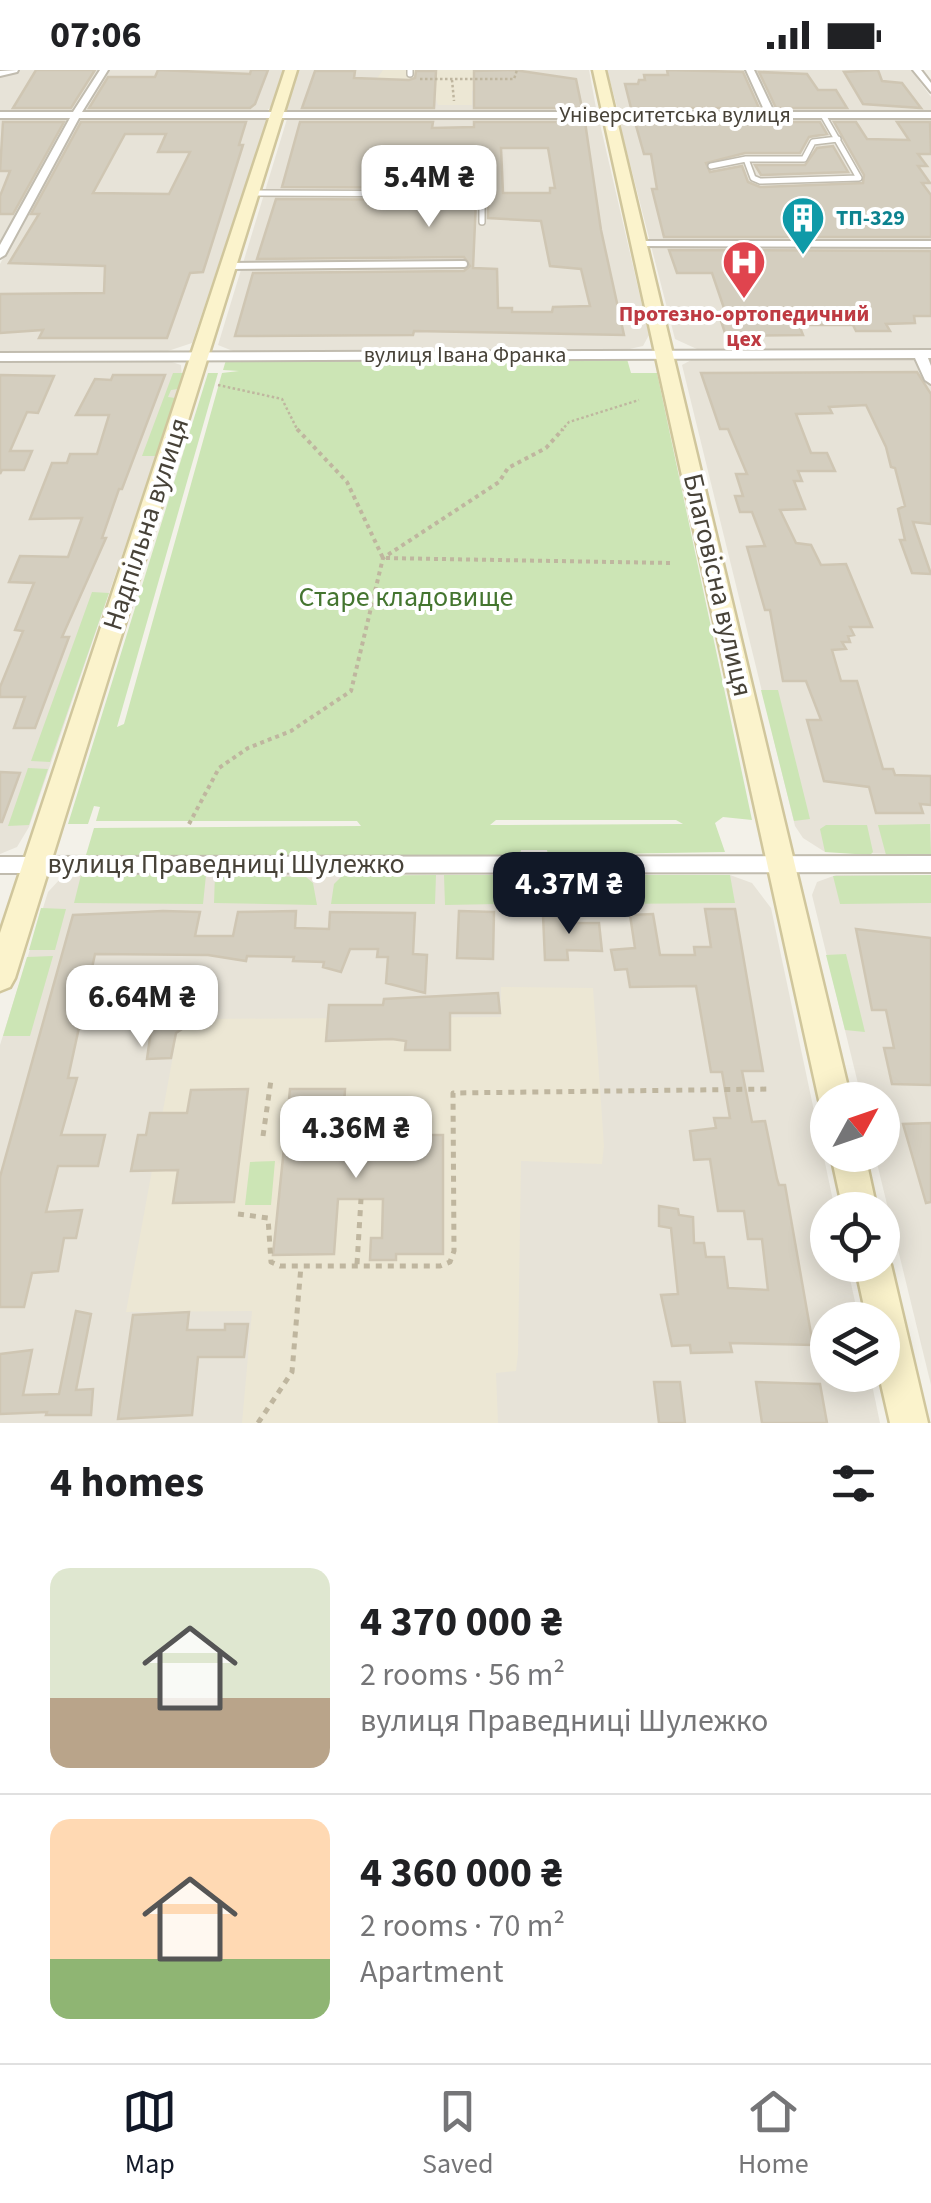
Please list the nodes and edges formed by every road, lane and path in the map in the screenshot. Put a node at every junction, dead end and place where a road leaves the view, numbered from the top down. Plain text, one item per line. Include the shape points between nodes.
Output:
1 (14, 70) edge
2 (104, 70) edge
3 (291, 70) edge
4 (517, 70) edge
5 (599, 70) edge
6 (750, 70) edge
7 (917, 70) edge
8 (410, 72) edge
9 (0, 74) edge
10 (452, 79) junction
11 (931, 90) edge
12 (931, 114) edge
13 (0, 115) edge
14 (277, 115) junction
15 (771, 115) junction
16 (823, 115) junction
17 (75, 116) junction
18 (455, 116) junction
19 (607, 116) junction
20 (838, 138) junction
21 (746, 159) junction
22 (711, 166) dead end
23 (253, 193) junction
24 (482, 222) dead end
25 (640, 244) junction
26 (931, 244) edge
27 (0, 255) edge
28 (464, 264) dead end
29 (230, 266) junction
30 (681, 312) dead end
31 (720, 312) dead end
32 (666, 354) junction
33 (925, 354) edge
34 (0, 356) edge
35 (201, 356) junction
36 (931, 380) edge
37 (218, 385) dead end
38 (640, 400) dead end
39 (383, 558) junction
40 (670, 563) dead end
41 (189, 824) dead end
42 (0, 864) edge
43 (36, 864) junction
44 (782, 864) junction
45 (931, 864) edge
46 (0, 978) edge
47 (271, 1080) dead end
48 (831, 1082) edge
49 (772, 1089) dead end
50 (264, 1136) dead end
51 (360, 1199) dead end
52 (238, 1214) dead end
53 (301, 1266) junction
54 (357, 1266) junction
55 (877, 1282) edge
56 (258, 1423) edge
57 (909, 1423) edge

1 - 9 street
2 - 17 street
3 - 14 main road, Надпільна вулиця
4 - 10 path via 514,79
5 - 19 main road, Благовісна вулиця
6 - 15 street
7 - 11 street
8 - 10 path via 413,79
10 - 18 path
12 - 16 street, Університетська вулиця
13 - 17 street, Університетська вулиця
14 - 17 street, Університетська вулиця
14 - 18 street, Університетська вулиця
14 - 23 main road, Надпільна вулиця
15 - 16 street, Університетська вулиця
15 - 19 street, Університетська вулиця
16 - 20 lane
17 - 27 street
18 - 19 street, Університетська вулиця
19 - 25 main road, Благовісна вулиця
20 - 21 lane via 813,142 804,159
20 - 21 lane via 859,178 760,181
21 - 22 lane
23 - 24 lane via 482,194
23 - 29 main road, Надпільна вулиця
25 - 26 street
25 - 32 main road, Благовісна вулиця
28 - 29 lane
29 - 35 main road, Надпільна вулиця
30 - 31 path
32 - 33 street, вулиця Івана Франка
32 - 35 street, вулиця Івана Франка
32 - 44 main road, Благовісна вулиця
33 - 36 street
34 - 35 street, вулиця Івана Франка
35 - 43 main road, Надпільна вулиця
37 - 39 path via 282,399 288,420 342,475
38 - 39 path via 570,422 546,448
39 - 40 path
39 - 41 path via 351,691 219,768
42 - 43 street, вулиця Праведниці Шулежко
43 - 44 street, вулиця Праведниці Шулежко
43 - 46 main road, Надпільна вулиця
44 - 45 street, вулиця Праведниці Шулежко
44 - 48 main road, Благовісна вулиця
47 - 50 path
49 - 54 path via 453,1093 450,1262
51 - 54 path
52 - 53 path via 268,1218 271,1262
53 - 54 path
53 - 56 path via 292,1372
55 - 57 main road

